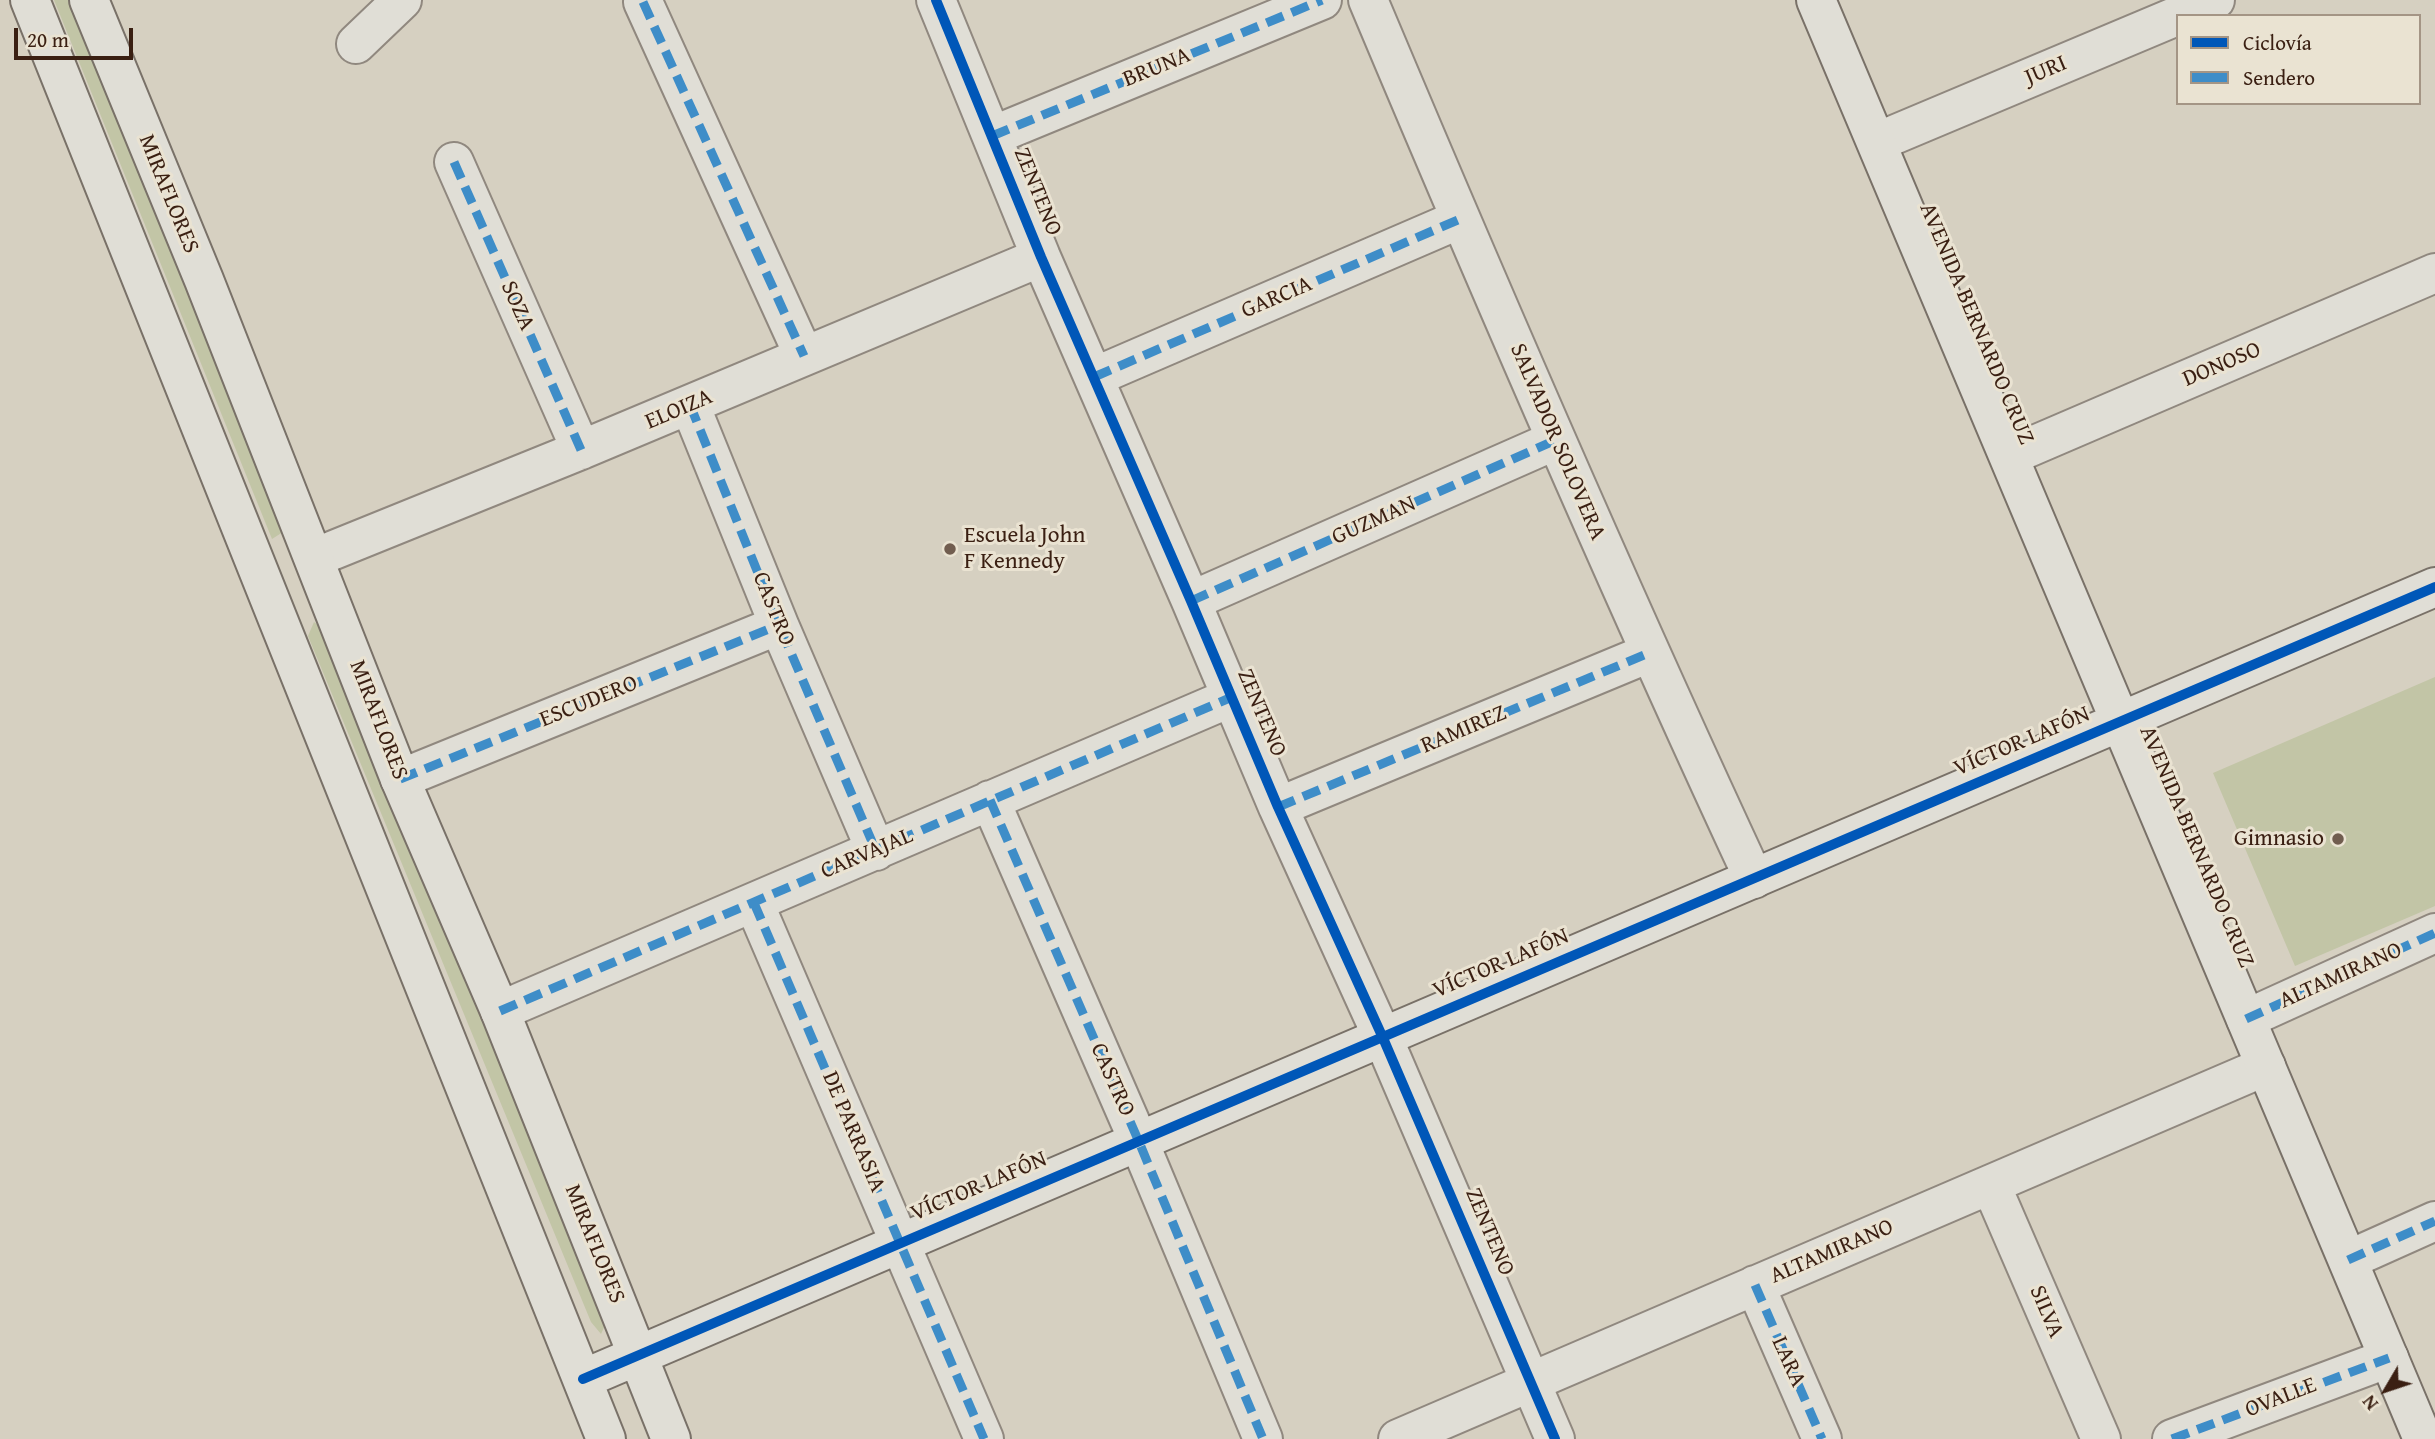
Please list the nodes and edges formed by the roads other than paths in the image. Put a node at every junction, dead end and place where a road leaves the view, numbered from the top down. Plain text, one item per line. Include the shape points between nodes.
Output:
1 (30, 0) edge
2 (89, 0) edge
3 (402, 0) edge
4 (936, 0) edge
5 (1322, 0) edge
6 (1368, 0) edge
7 (1816, 0) edge
8 (2215, 0) edge
9 (643, 2) dead end
10 (2182, 14) edge
11 (2176, 16) edge
12 (356, 44) dead end
13 (992, 136) junction
14 (1877, 142) junction
15 (454, 162) dead end
16 (1460, 219) junction
17 (1041, 257) junction
18 (2435, 273) edge
19 (804, 356) junction
20 (1094, 377) junction
21 (690, 405) junction
22 (1556, 440) junction
23 (581, 450) junction
24 (2009, 456) junction
25 (314, 558) junction
26 (2435, 587) edge
27 (1191, 601) junction
28 (779, 625) junction
29 (1649, 653) junction
30 (1232, 697) junction
31 (2121, 722) junction
32 (400, 779) junction
33 (990, 800) junction
34 (1278, 807) junction
35 (876, 851) junction
36 (1754, 879) junction
37 (754, 903) junction
38 (2435, 933) edge
39 (500, 1011) junction
40 (2246, 1019) junction
41 (1383, 1038) junction
42 (2266, 1066) junction
43 (1139, 1142) junction
44 (1991, 1185) junction
45 (2435, 1221) edge
46 (901, 1243) junction
47 (2348, 1260) junction
48 (1755, 1285) junction
49 (639, 1355) junction
50 (2389, 1357) junction
51 (583, 1379) junction
52 (1531, 1382) junction
53 (606, 1439) edge
54 (671, 1439) edge
55 (984, 1439) edge
56 (1263, 1439) edge
57 (1398, 1439) edge
58 (1555, 1439) edge
59 (1822, 1439) edge
60 (2101, 1439) edge
61 (2172, 1439) edge
62 (2423, 1439) edge

1 - 51 street
2 - 25 street, MIRAFLORES
3 - 12 street
4 - 13 street, ZENTENO
5 - 13 street, BRUNA
6 - 16 street, SALVADOR SOLOVERA
7 - 14 street, AVENIDA BERNARDO CRUZ
8 - 10 street, JURI
9 - 19 street
11 - 14 street, JURI
13 - 17 street, ZENTENO
14 - 24 street, AVENIDA BERNARDO CRUZ
15 - 23 street, SOZA
16 - 20 street, GARCIA
16 - 22 street, SALVADOR SOLOVERA
17 - 19 street, ELOIZA
17 - 20 street, ZENTENO
18 - 24 street, DONOSO
19 - 21 street, ELOIZA
20 - 27 street, ZENTENO
21 - 23 street, ELOIZA
21 - 28 street, CASTRO
22 - 27 street, GUZMAN
22 - 29 street, SALVADOR SOLOVERA
23 - 25 street, ELOIZA
24 - 31 street, AVENIDA BERNARDO CRUZ
25 - 32 street, MIRAFLORES
26 - 31 street, VÍCTOR LAFÓN
27 - 30 street, ZENTENO
28 - 32 street, ESCUDERO
28 - 35 street, CASTRO
29 - 34 street, RAMIREZ
29 - 36 street, SALVADOR SOLOVERA
30 - 33 street, CARVAJAL
30 - 34 street, ZENTENO
31 - 36 street, VÍCTOR LAFÓN
31 - 40 street, AVENIDA BERNARDO CRUZ
32 - 39 street, MIRAFLORES
33 - 35 street, CARVAJAL
33 - 43 street, CASTRO
34 - 41 street, ZENTENO
35 - 37 street, CARVAJAL
36 - 41 street, VÍCTOR LAFÓN
37 - 39 street, CARVAJAL
37 - 46 street, DE PARRASIA
38 - 40 street, ALTAMIRANO
39 - 49 street, MIRAFLORES
40 - 42 street, AVENIDA BERNARDO CRUZ
41 - 43 street, VÍCTOR LAFÓN
41 - 52 street, ZENTENO
42 - 44 street, ALTAMIRANO
42 - 47 street, AVENIDA BERNARDO CRUZ
43 - 46 street, VÍCTOR LAFÓN
43 - 56 street, CASTRO
44 - 48 street, ALTAMIRANO
44 - 60 street, SILVA
45 - 47 street
46 - 49 street, VÍCTOR LAFÓN
46 - 55 street, DE PARRASIA
47 - 50 street, AVENIDA BERNARDO CRUZ
48 - 52 street, ALTAMIRANO
48 - 59 street, LARA
49 - 51 street, VÍCTOR LAFÓN
49 - 54 street, MIRAFLORES
50 - 61 street, OVALLE
50 - 62 street, AVENIDA BERNARDO CRUZ
51 - 53 street
52 - 57 street, ALTAMIRANO
52 - 58 street, ZENTENO

